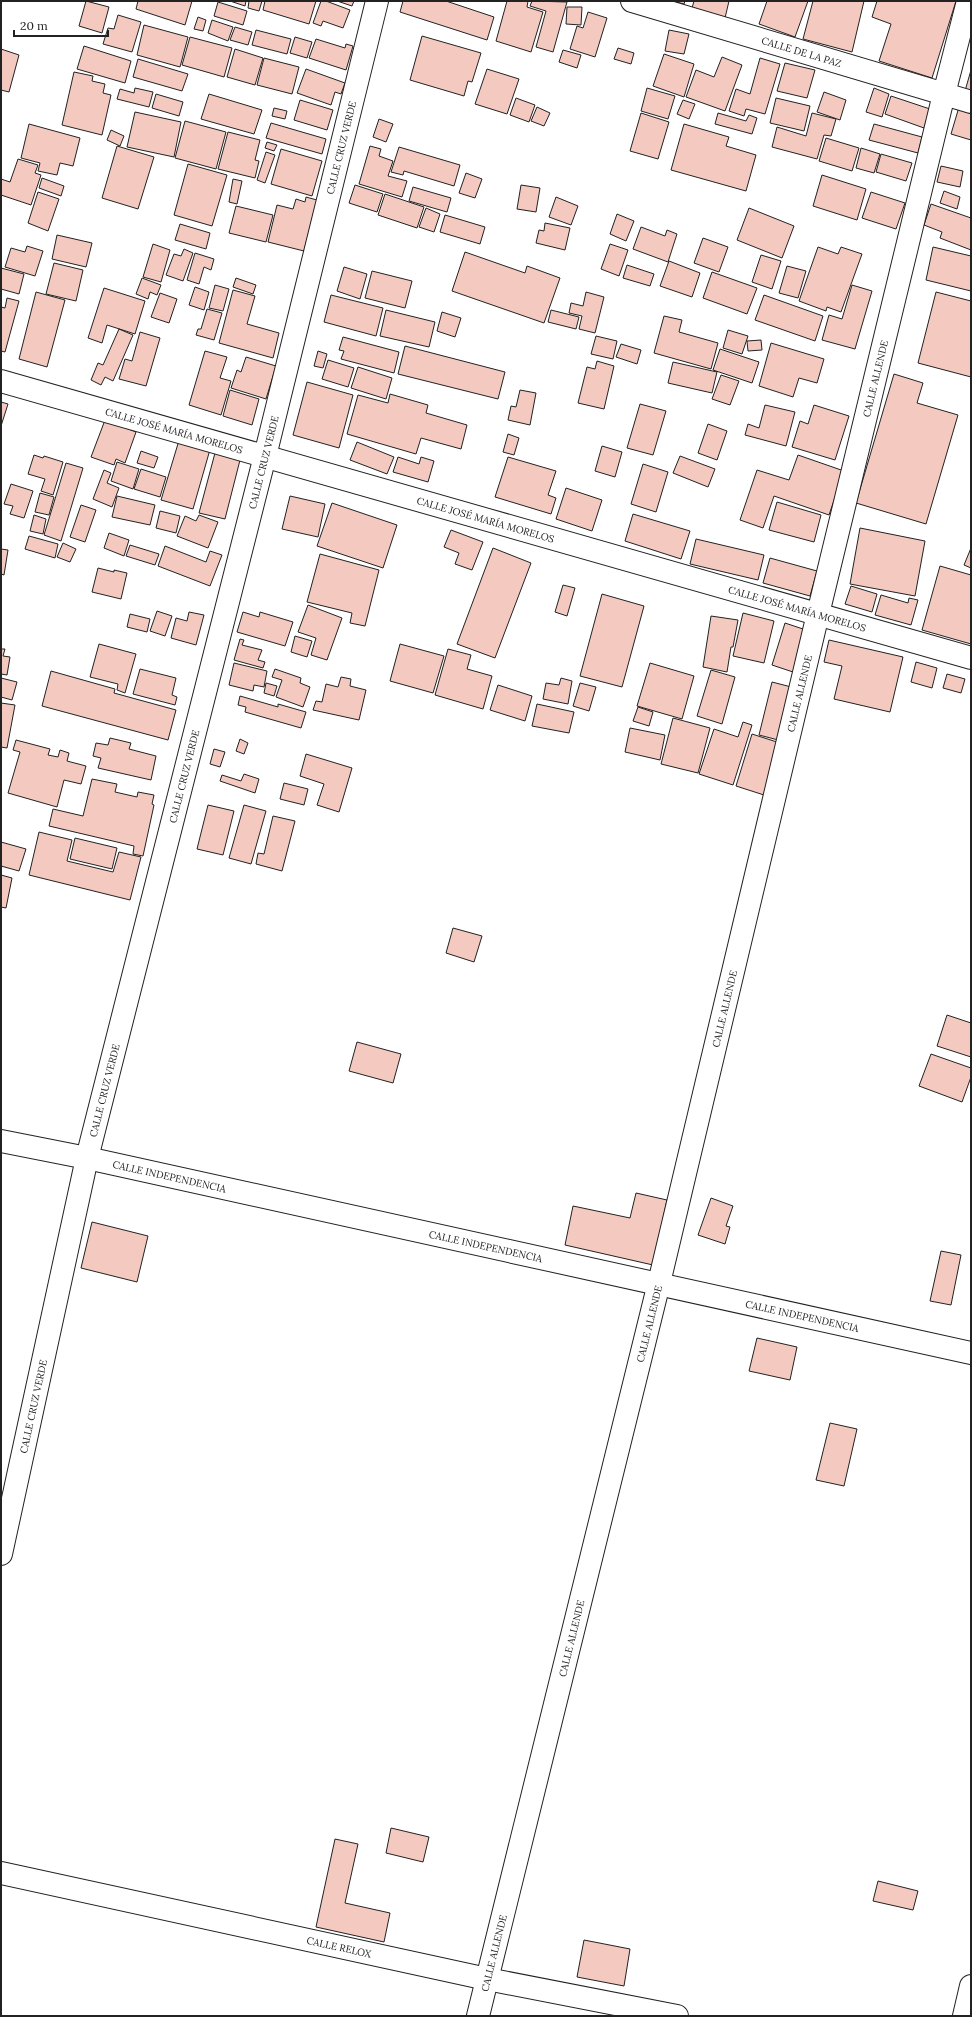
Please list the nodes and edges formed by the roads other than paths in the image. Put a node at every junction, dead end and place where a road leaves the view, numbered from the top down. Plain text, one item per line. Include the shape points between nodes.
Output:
1 (377, 1) edge
2 (632, 1) edge
3 (968, 1) edge
4 (944, 94) junction
5 (971, 102) edge
6 (1, 381) edge
7 (265, 456) junction
8 (818, 614) junction
9 (971, 658) edge
10 (1, 1141) edge
11 (87, 1158) junction
12 (659, 1283) junction
13 (971, 1352) edge
14 (1, 1554) edge
15 (1, 1873) edge
16 (487, 1979) junction
17 (971, 1986) edge
18 (478, 2016) edge
19 (677, 2016) edge
20 (964, 2016) edge

1 - 7 street, CALLE CRUZ VERDE
2 - 4 street, CALLE DE LA PAZ
3 - 4 street, CALLE ALLENDE
4 - 5 street, CALLE DE LA PAZ
4 - 8 street, CALLE ALLENDE
6 - 7 street, CALLE JOSÉ MARÍA MORELOS
7 - 8 street, CALLE JOSÉ MARÍA MORELOS
7 - 11 street, CALLE CRUZ VERDE
8 - 9 street, CALLE JOSÉ MARÍA MORELOS
8 - 12 street, CALLE ALLENDE
10 - 11 street, CALLE INDEPENDENCIA
11 - 12 street, CALLE INDEPENDENCIA
11 - 14 street, CALLE CRUZ VERDE
12 - 13 street, CALLE INDEPENDENCIA
12 - 16 street, CALLE ALLENDE
15 - 16 street, CALLE RELOX
16 - 18 street, CALLE ALLENDE
16 - 19 street, CALLE RELOX
17 - 20 street

